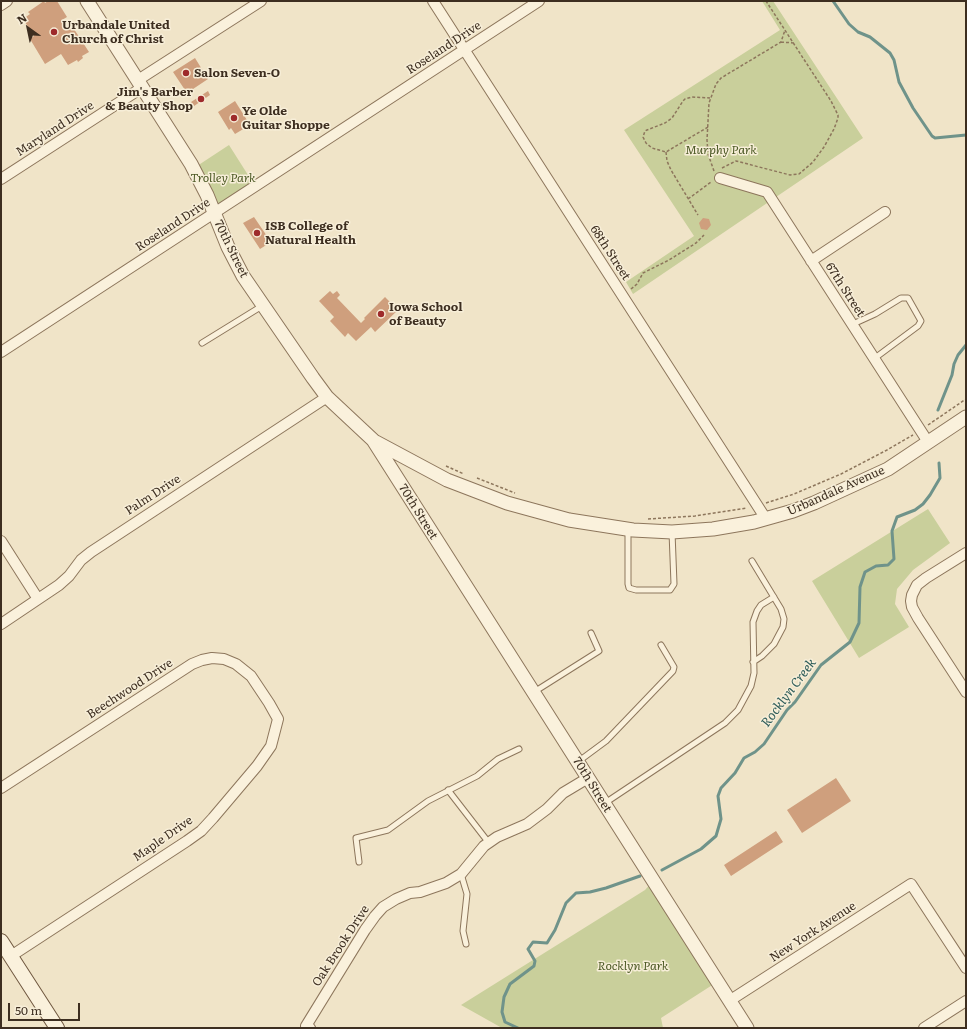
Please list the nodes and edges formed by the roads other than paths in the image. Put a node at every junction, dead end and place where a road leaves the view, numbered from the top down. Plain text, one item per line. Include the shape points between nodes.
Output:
1 (7, 1) edge
2 (87, 1) edge
3 (261, 1) edge
4 (433, 1) edge
5 (539, 1) edge
6 (1, 5) edge
7 (464, 50) junction
8 (140, 84) junction
9 (1, 179) edge
10 (716, 180) road end
11 (885, 212) dead end
12 (214, 214) junction
13 (811, 261) junction
14 (263, 306) junction
15 (853, 324) junction
16 (202, 343) dead end
17 (1, 352) edge
18 (875, 358) junction
19 (327, 397) junction
20 (966, 417) edge
21 (373, 440) junction
22 (928, 442) junction
23 (766, 519) junction
24 (628, 530) junction
25 (672, 532) junction
26 (1, 541) edge
27 (966, 553) edge
28 (752, 561) dead end
29 (774, 597) junction
30 (38, 599) junction
31 (1, 624) edge
32 (591, 633) dead end
33 (661, 645) dead end
34 (753, 662) junction
35 (533, 692) junction
36 (966, 692) edge
37 (269, 703) joint
38 (519, 749) dead end
39 (578, 762) junction
40 (588, 778) junction
41 (1, 788) edge
42 (448, 790) junction
43 (604, 804) junction
44 (489, 843) junction
45 (359, 862) dead end
46 (461, 874) junction
47 (1, 941) edge
48 (466, 944) dead end
49 (11, 956) junction
50 (966, 968) edge
51 (729, 1001) junction
52 (966, 1001) edge
53 (308, 1027) edge
54 (58, 1028) edge
55 (747, 1028) edge
56 (924, 1028) edge

1 - 6 street
2 - 8 street, 70th Street
3 - 8 street, Maryland Drive
4 - 7 street, 68th Street
5 - 7 street, Roseland Drive
7 - 12 street, Roseland Drive
7 - 23 street, 68th Street
8 - 9 street, Maryland Drive
8 - 12 street, 70th Street via 191,164
10 - 13 street, 67th Street via 766,192
11 - 13 street
12 - 14 street, 70th Street via 231,255
12 - 17 street, Roseland Drive
13 - 15 street, 67th Street
14 - 16 lane
14 - 19 street, 70th Street
15 - 18 street, 67th Street
15 - 18 lane via 901,298 908,298 921,322
18 - 22 street, 67th Street
19 - 21 street, 70th Street
19 - 30 street, Palm Drive via 91,552 64,581
20 - 22 street, Urbandale Avenue
21 - 24 street, Urbandale Avenue via 447,480 507,503 570,520
21 - 35 street, 70th Street
22 - 23 street, Urbandale Avenue via 900,461 864,480 807,506
23 - 25 street, Urbandale Avenue via 713,529
24 - 25 street, Urbandale Avenue
24 - 25 lane via 628,584 629,588 636,590 670,590 674,584
26 - 30 street
27 - 36 street via 917,585 911,601 915,613
28 - 29 lane
29 - 34 lane via 761,605 753,622
29 - 34 lane via 781,609 783,627 774,644
30 - 31 street, Palm Drive
32 - 35 lane via 599,651
33 - 39 lane via 674,667 673,671 606,741
34 - 43 lane via 751,686 743,703 725,724
35 - 39 street, 70th Street
37 - 41 street, Beechwood Drive via 251,676 236,664 224,659 202,660
37 - 49 street, Maple Drive via 278,719 270,746 257,766 214,818 187,841
38 - 42 lane via 498,759 477,776
39 - 40 street, 70th Street
40 - 43 street, 70th Street
40 - 44 street, Oak Brook Drive via 563,793 527,824
42 - 44 lane
42 - 45 lane via 388,830 356,838
43 - 51 street, 70th Street
44 - 46 street, Oak Brook Drive
46 - 48 lane via 467,894 463,931
46 - 53 street, Oak Brook Drive via 442,885 396,899 375,916
47 - 49 main road
49 - 54 main road
50 - 51 street, New York Avenue via 911,884
51 - 55 street, 70th Street
52 - 56 street

